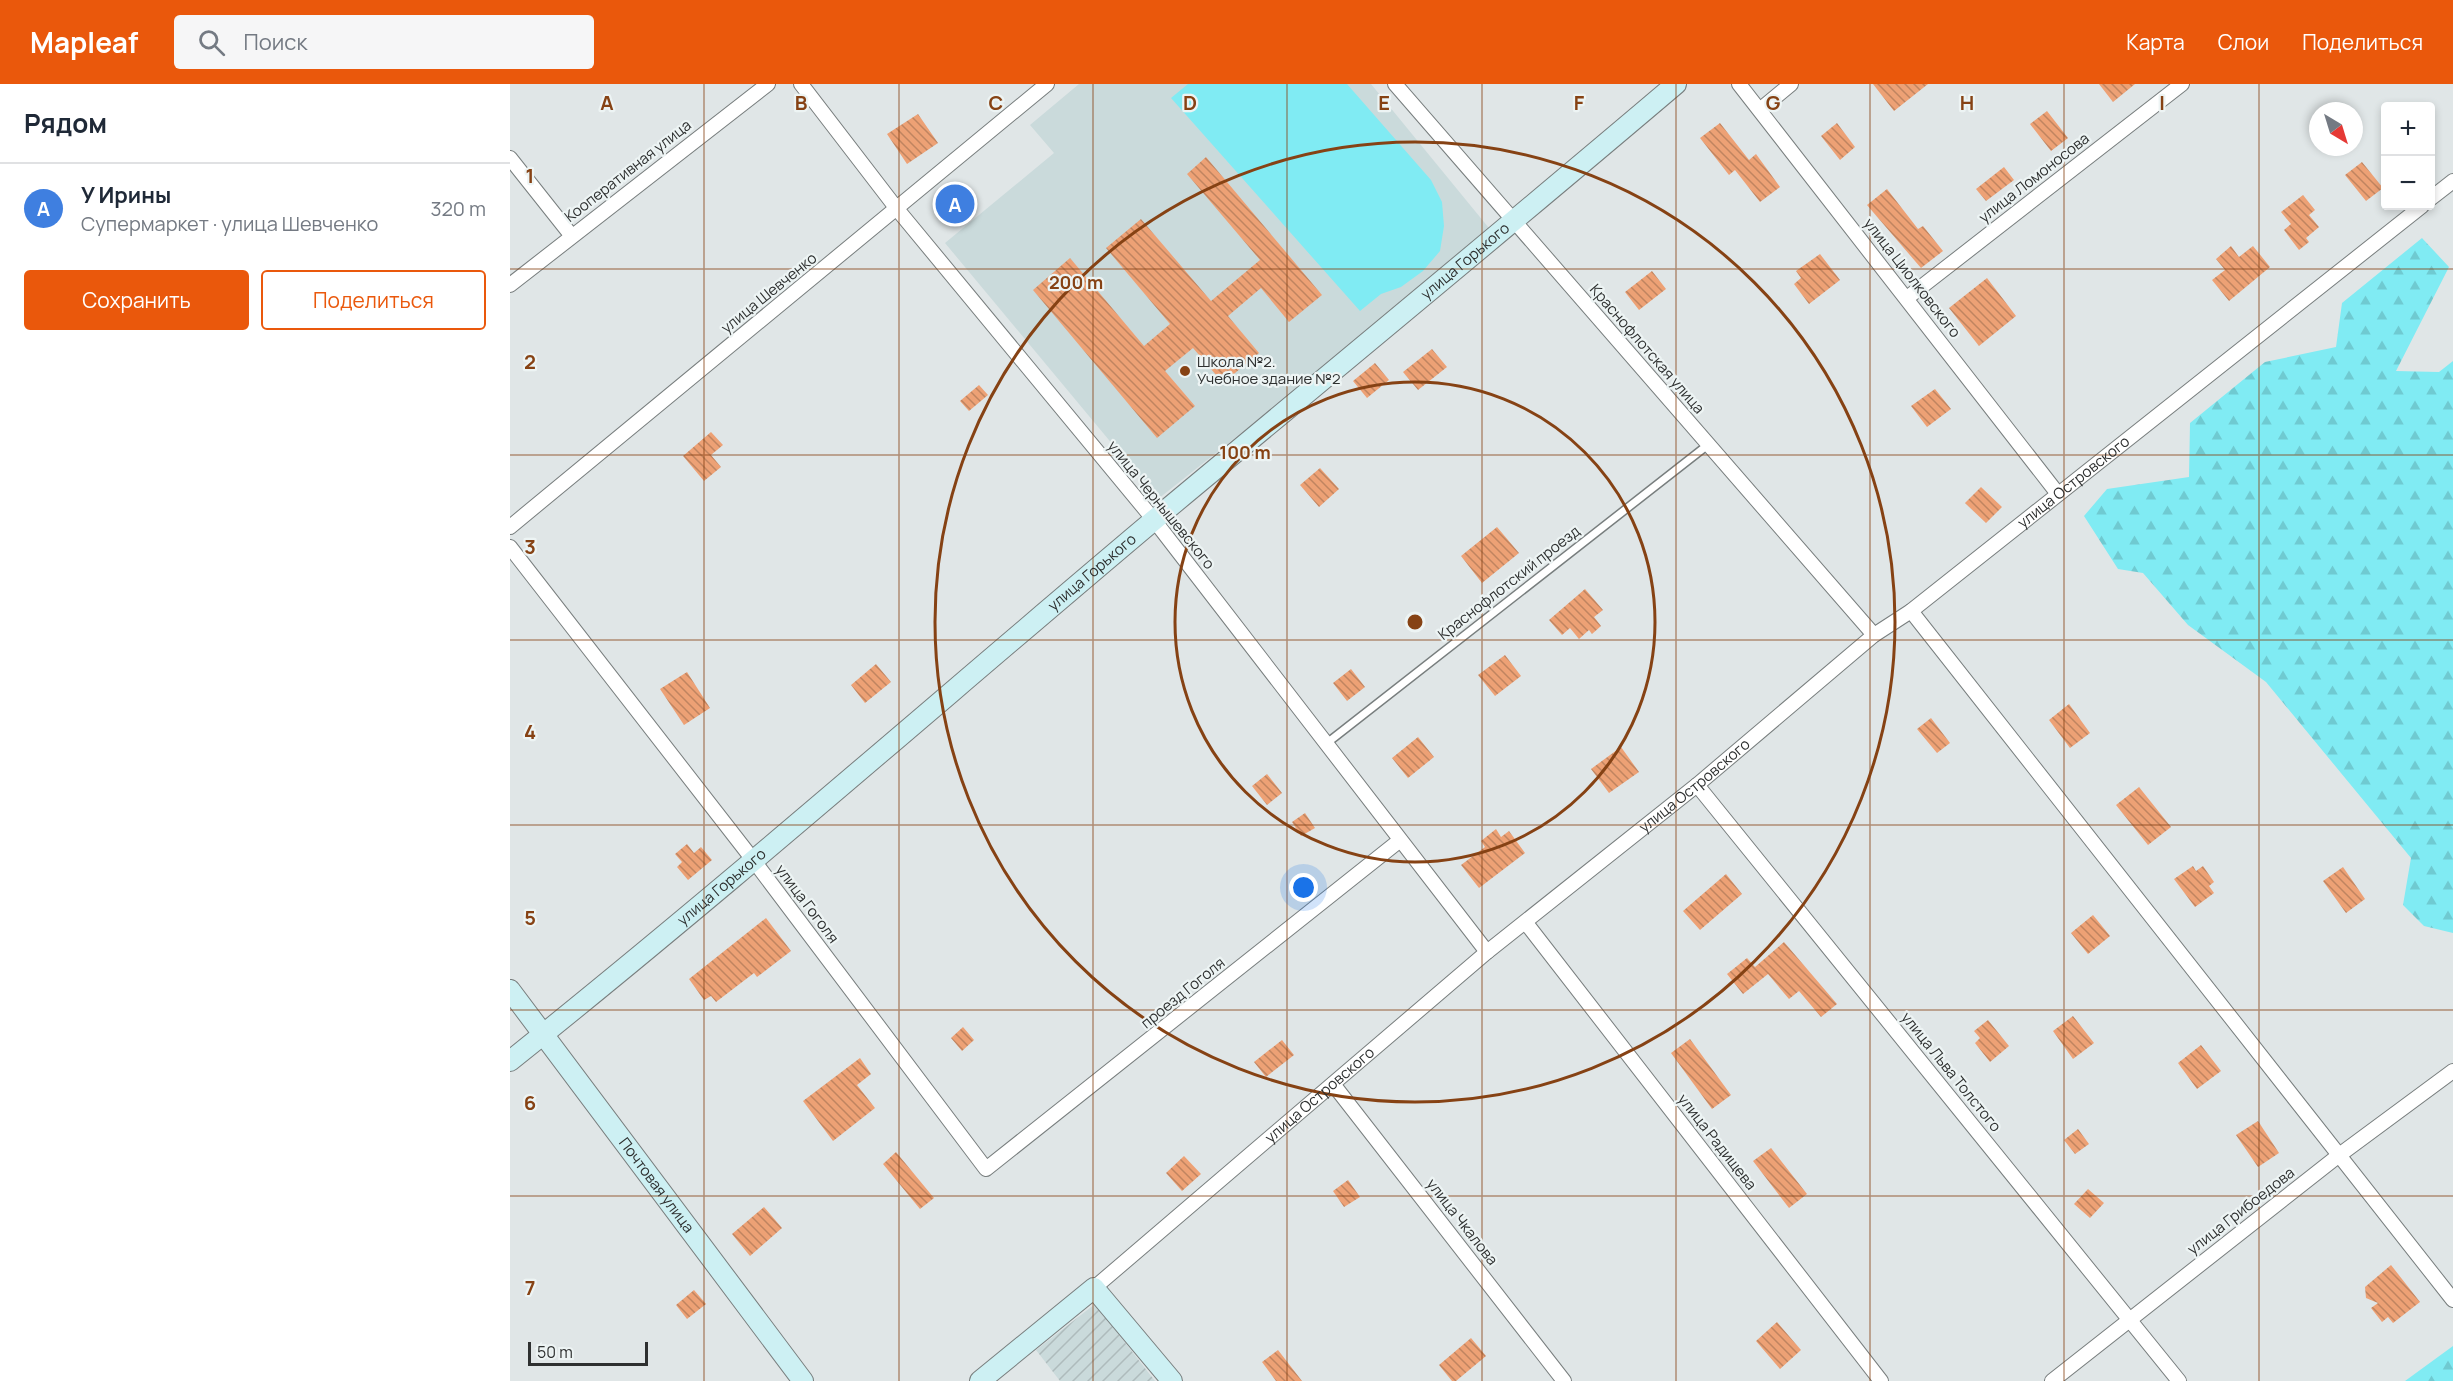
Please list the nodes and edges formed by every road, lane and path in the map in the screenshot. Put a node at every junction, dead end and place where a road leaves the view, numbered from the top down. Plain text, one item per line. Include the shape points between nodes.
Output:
1 (768, 84) edge
2 (801, 84) edge
3 (1047, 84) edge
4 (1395, 84) edge
5 (1676, 84) edge
6 (1739, 84) edge
7 (1791, 84) edge
8 (2182, 84) edge
9 (1761, 109) junction
10 (510, 158) edge
11 (2453, 181) edge
12 (2435, 195) edge
13 (897, 209) junction
14 (2417, 210) edge
15 (1514, 222) junction
16 (571, 235) junction
17 (510, 285) edge
18 (1907, 298) junction
19 (1708, 444) junction
20 (2058, 494) junction
21 (1154, 520) junction
22 (510, 527) edge
23 (510, 547) edge
24 (1911, 611) junction
25 (1874, 635) junction
26 (1327, 743) junction
27 (1697, 785) junction
28 (1399, 841) junction
29 (754, 861) junction
30 (1526, 923) junction
31 (1487, 952) junction
32 (510, 990) edge
33 (544, 1034) junction
34 (510, 1061) edge
35 (2453, 1071) edge
36 (1333, 1084) junction
37 (2338, 1156) junction
38 (986, 1169) joint
39 (1094, 1288) junction
40 (2453, 1300) edge
41 (2130, 1320) junction
42 (803, 1381) edge
43 (980, 1381) edge
44 (1172, 1381) edge
45 (1564, 1381) edge
46 (1881, 1381) edge
47 (2052, 1381) edge
48 (2179, 1381) edge

1 - 16 street, Кооперативная улица
2 - 13 street, улица Чернышевского
3 - 13 street, улица Шевченко
4 - 15 street, Краснофлотская улица
5 - 15 street, улица Горького
6 - 9 street, улица Циолковского
7 - 9 street
8 - 18 street, улица Ломоносова
9 - 18 street, улица Циолковского
10 - 16 street
11 - 12 street
13 - 21 street, улица Чернышевского
13 - 22 street, улица Шевченко
14 - 20 street, улица Островского
15 - 19 street, Краснофлотская улица
15 - 21 street, улица Горького
16 - 17 street, Кооперативная улица
18 - 20 street, улица Циолковского
19 - 25 street, Краснофлотская улица
19 - 26 lane, Краснофлотский проезд
20 - 24 street, улица Островского
21 - 26 street, улица Чернышевского
21 - 29 street, улица Горького
23 - 29 street, улица Гоголя
24 - 25 street, улица Островского
24 - 37 street
25 - 27 street, улица Островского
26 - 28 street, улица Чернышевского
27 - 30 street, улица Островского
27 - 41 street, улица Льва Толстого
28 - 31 street, улица Чернышевского
28 - 38 street, проезд Гоголя
29 - 33 street, улица Горького
29 - 38 street, улица Гоголя
30 - 31 street, улица Островского
30 - 46 street, улица Радищева
31 - 36 street, улица Островского
32 - 33 street, Почтовая улица
33 - 34 street, улица Горького
33 - 42 street, Почтовая улица
35 - 37 street, улица Грибоедова
36 - 39 street, улица Островского
36 - 45 street, улица Чкалова
37 - 40 street
37 - 41 street, улица Грибоедова
39 - 43 street, улица Островского
39 - 44 street
41 - 47 street, улица Грибоедова
41 - 48 street, улица Льва Толстого

